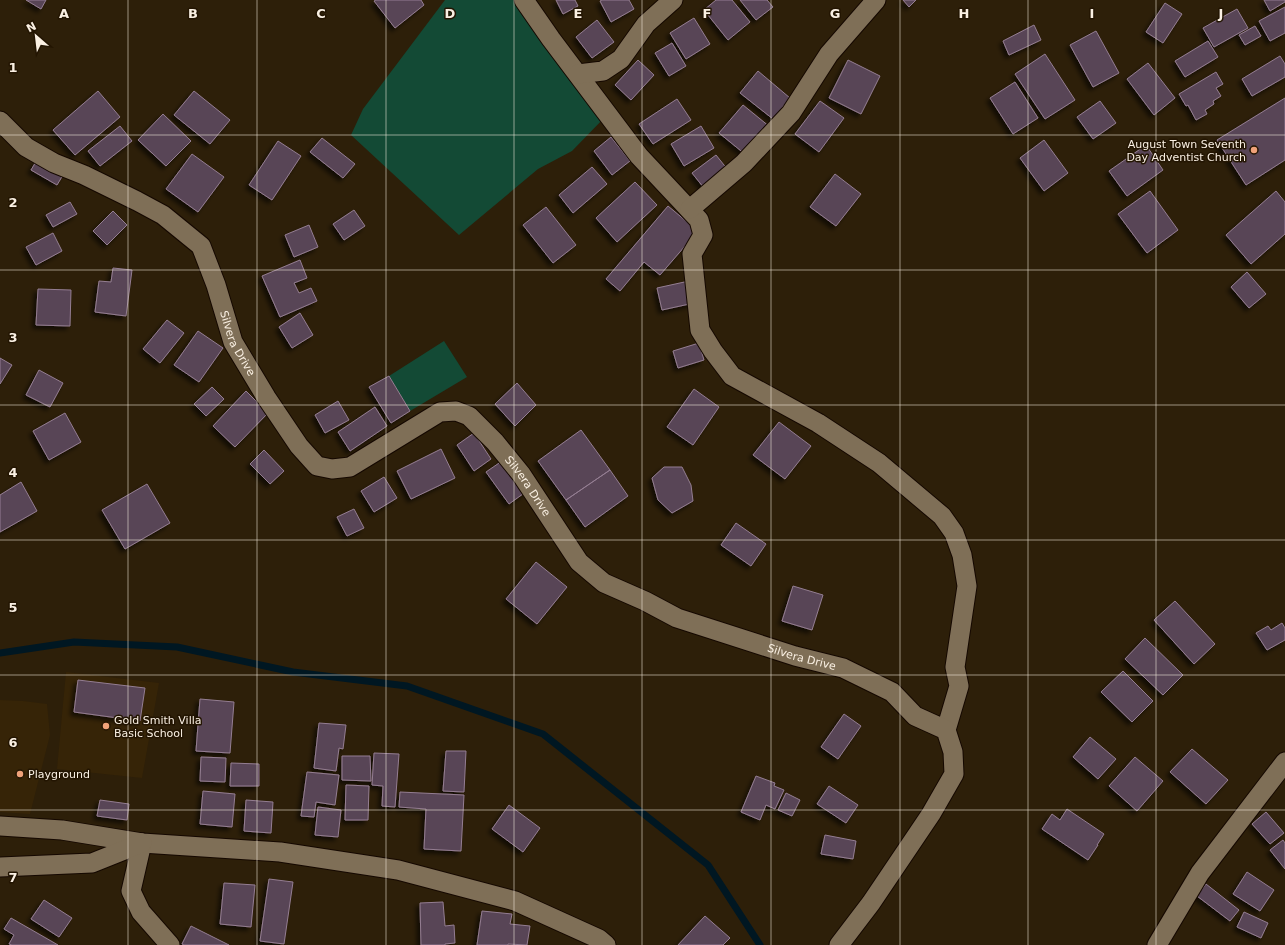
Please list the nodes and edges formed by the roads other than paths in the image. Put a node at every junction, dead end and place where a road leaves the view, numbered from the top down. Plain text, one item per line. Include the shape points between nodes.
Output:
1 (524, 0) edge
2 (673, 0) edge
3 (876, 0) edge
4 (578, 74) junction
5 (0, 121) edge
6 (690, 209) junction
7 (946, 730) junction
8 (1285, 762) edge
9 (0, 826) edge
10 (142, 843) junction
11 (0, 867) edge
12 (170, 945) edge
13 (606, 945) edge
14 (839, 945) edge
15 (1157, 945) edge

1 - 4 street
2 - 4 street via 646,24 621,59 603,71
3 - 6 street via 829,54 791,113 744,163
4 - 6 street via 639,156
5 - 7 street, Silvera Drive via 26,146 54,163 84,175 163,215 201,246 216,284 233,342 266,397 317,466 332,469 350,467 440,412 456,411 469,416 495,442 521,474 579,562 604,583 677,618 796,656 843,668 892,692 915,716
6 - 7 street via 700,220 703,235 692,254 700,330 732,376 818,424 879,463 942,516 954,533 962,554 967,586 955,667 959,686
7 - 14 street via 953,752 954,774 931,814 871,904
8 - 15 street via 1200,873
9 - 10 street via 62,830
10 - 11 street via 92,863
10 - 12 street via 131,891 142,912
10 - 13 street via 280,852 398,870 515,901 599,939

